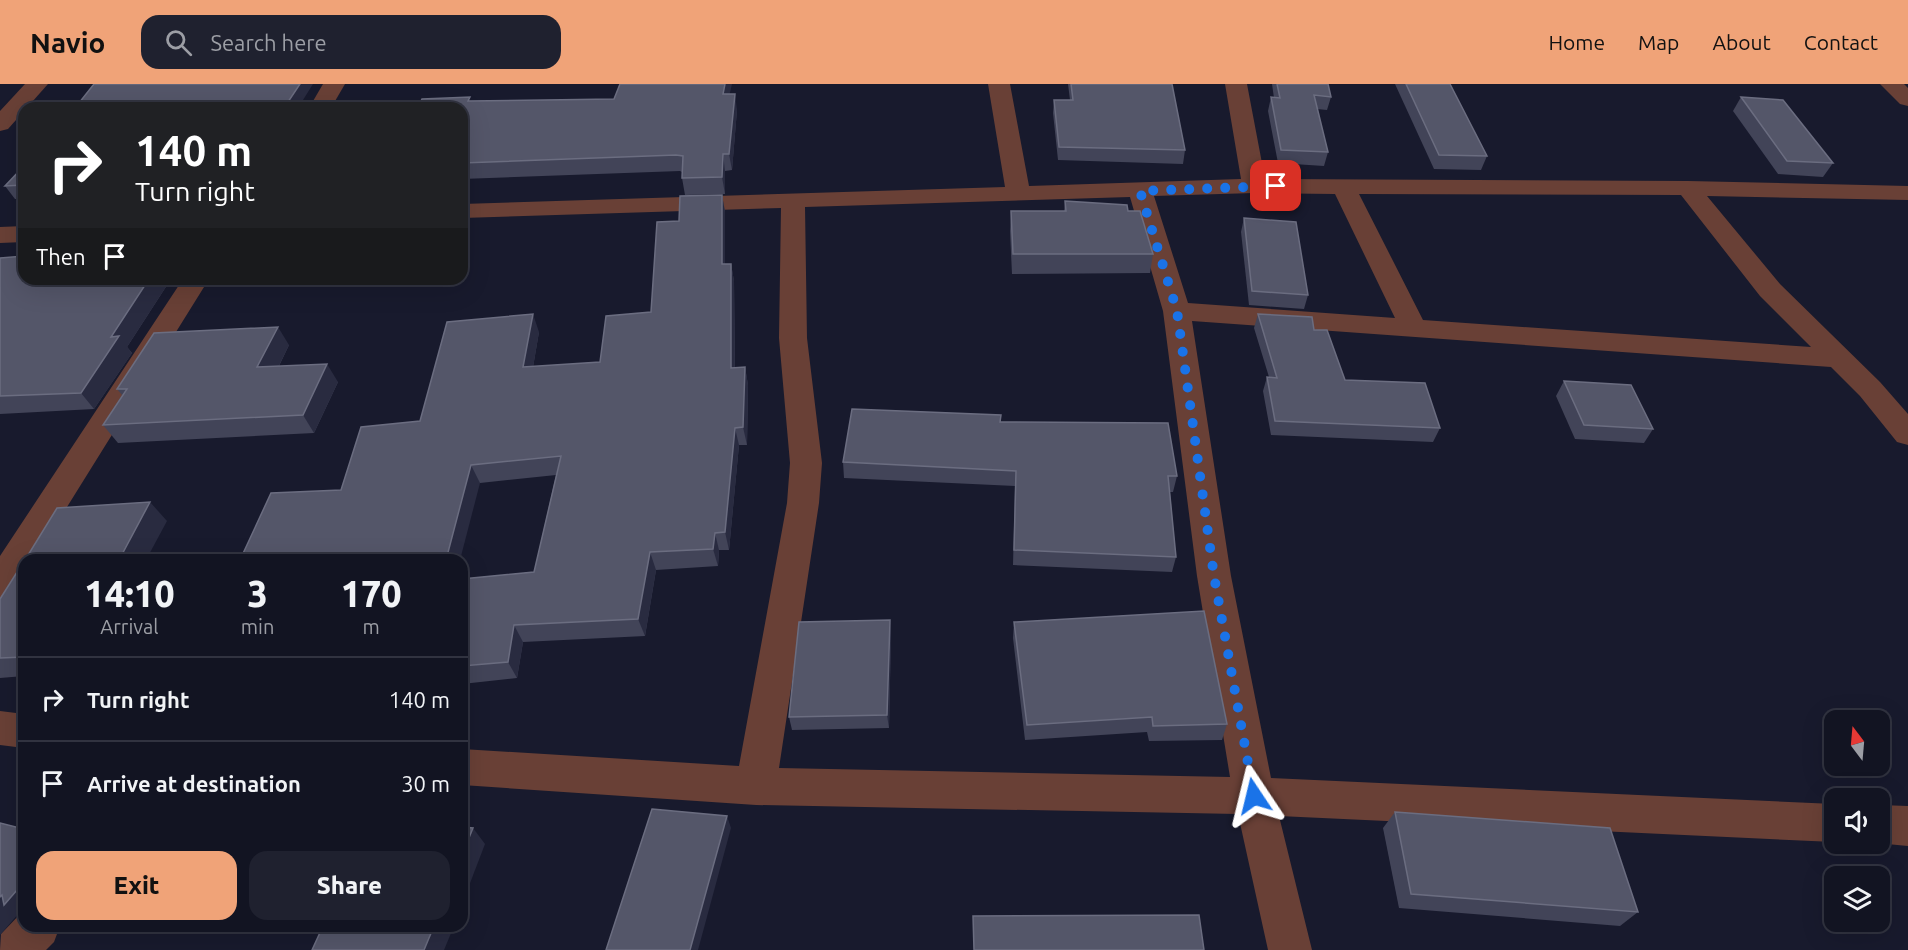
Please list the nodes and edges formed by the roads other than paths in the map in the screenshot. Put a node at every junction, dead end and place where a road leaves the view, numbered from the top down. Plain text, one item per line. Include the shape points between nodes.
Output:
1 (37, 84) edge
2 (333, 84) edge
3 (999, 84) edge
4 (1236, 84) edge
5 (1891, 84) edge
6 (1908, 99) edge
7 (20, 102) edge
8 (323, 102) edge
9 (18, 105) edge
10 (0, 124) edge
11 (1254, 186) junction
12 (1342, 186) junction
13 (1688, 188) junction
14 (1140, 191) junction
15 (1018, 193) junction
16 (1908, 193) edge
17 (793, 202) junction
18 (468, 211) edge
19 (18, 234) edge
20 (0, 235) edge
21 (191, 285) edge
22 (1177, 311) junction
23 (1413, 327) junction
24 (1839, 358) junction
25 (1908, 434) edge
26 (20, 554) edge
27 (18, 557) edge
28 (0, 585) edge
29 (0, 728) edge
30 (18, 730) edge
31 (468, 767) edge
32 (756, 786) junction
33 (1254, 796) junction
34 (1824, 823) edge
35 (1890, 825) edge
36 (1908, 826) edge
37 (33, 932) edge
38 (17, 950) edge
39 (1290, 950) edge

1 - 7 street
2 - 8 street
3 - 15 street
4 - 11 street
5 - 6 street
9 - 10 street
11 - 12 street
11 - 14 street
12 - 13 street
12 - 23 street
13 - 16 street
13 - 24 street via 1770,291
14 - 15 street
14 - 22 street
15 - 17 street
17 - 18 street
17 - 32 street via 793,338 806,463 803,503
19 - 20 street
21 - 26 street
22 - 23 street
22 - 33 street via 1214,576
23 - 24 street
24 - 25 street
27 - 28 street
29 - 30 street
31 - 32 street
32 - 33 street
33 - 34 street
33 - 39 street
35 - 36 street
37 - 38 street

